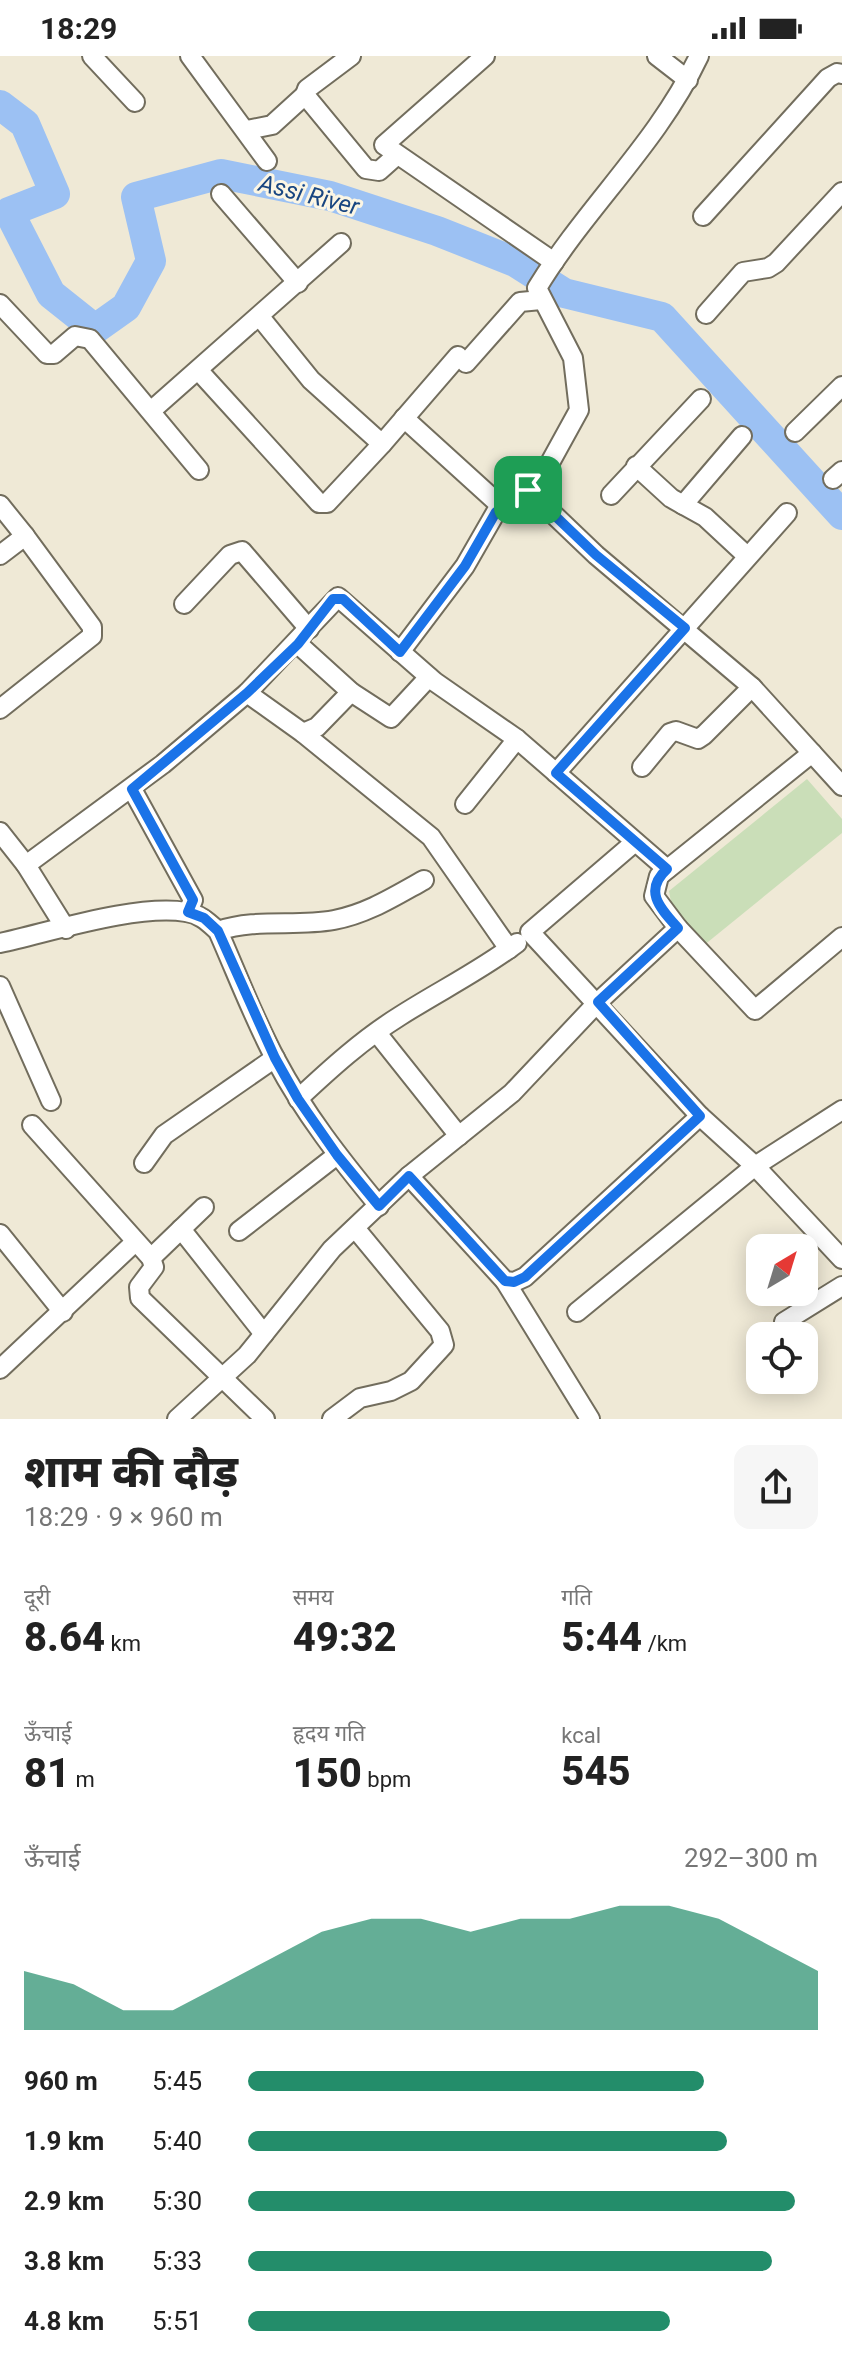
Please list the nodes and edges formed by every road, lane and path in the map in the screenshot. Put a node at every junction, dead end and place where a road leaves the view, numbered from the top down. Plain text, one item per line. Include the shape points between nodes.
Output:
1 (92, 56) edge
2 (190, 56) edge
3 (351, 56) edge
4 (485, 56) edge
5 (657, 56) edge
6 (699, 56) edge
7 (461, 63) edge
8 (842, 74) edge
9 (688, 80) junction
10 (305, 95) junction
11 (135, 102) dead end
12 (247, 130) junction
13 (397, 155) junction
14 (267, 161) dead end
15 (842, 192) edge
16 (221, 194) dead end
17 (703, 216) dead end
18 (341, 243) dead end
19 (551, 265) junction
20 (298, 283) junction
21 (539, 294) junction
22 (0, 304) edge
23 (706, 314) dead end
24 (260, 317) junction
25 (199, 371) junction
26 (842, 386) edge
27 (701, 399) dead end
28 (152, 410) junction
29 (404, 418) junction
30 (795, 432) dead end
31 (742, 436) dead end
32 (382, 444) junction
33 (636, 466) junction
34 (199, 470) dead end
35 (528, 490) junction
36 (611, 495) dead end
37 (0, 505) edge
38 (683, 505) junction
39 (502, 507) junction
40 (787, 513) dead end
41 (25, 536) junction
42 (0, 555) edge
43 (747, 556) junction
44 (184, 604) dead end
45 (685, 628) junction
46 (303, 637) junction
47 (400, 652) junction
48 (429, 677) junction
49 (752, 687) junction
50 (351, 692) junction
51 (247, 693) junction
52 (0, 709) edge
53 (303, 733) junction
54 (517, 739) junction
55 (812, 753) junction
56 (642, 767) dead end
57 (556, 773) junction
58 (842, 786) edge
59 (132, 789) junction
60 (465, 804) dead end
61 (0, 832) edge
62 (635, 842) junction
63 (26, 865) junction
64 (667, 869) junction
65 (424, 880) dead end
66 (188, 912) junction
67 (678, 928) junction
68 (66, 929) junction
69 (218, 931) junction
70 (530, 932) junction
71 (842, 937) edge
72 (0, 943) edge
73 (509, 949) junction
74 (0, 986) edge
75 (598, 1002) junction
76 (377, 1033) junction
77 (275, 1058) junction
78 (298, 1099) junction
79 (51, 1101) dead end
80 (842, 1110) edge
81 (700, 1116) junction
82 (32, 1125) dead end
83 (459, 1136) junction
84 (337, 1155) junction
85 (144, 1163) dead end
86 (755, 1166) junction
87 (409, 1176) junction
88 (379, 1206) junction
89 (204, 1207) dead end
90 (355, 1228) junction
91 (181, 1229) junction
92 (239, 1231) dead end
93 (0, 1234) edge
94 (134, 1243) junction
95 (151, 1258) junction
96 (842, 1259) edge
97 (505, 1281) junction
98 (842, 1286) edge
99 (63, 1312) junction
100 (577, 1312) dead end
101 (784, 1322) dead end
102 (264, 1334) junction
103 (0, 1369) edge
104 (220, 1379) junction
105 (177, 1419) edge
106 (265, 1419) edge
107 (332, 1419) edge
108 (590, 1419) edge

1 - 11 street
2 - 12 street
3 - 10 street
4 - 7 street
5 - 9 street
6 - 9 street
7 - 13 street via 385,141
8 - 17 street via 828,78
9 - 19 street via 648,143
10 - 12 street via 272,125
10 - 13 street via 366,169 379,171
12 - 14 street
13 - 19 street
15 - 23 street via 776,263 743,272
16 - 20 street
18 - 20 street
19 - 21 street
20 - 24 street
21 - 29 street via 520,302
21 - 35 street via 573,358 580,402 546,470
22 - 28 street via 47,354 75,336 90,339
24 - 25 street
24 - 32 street via 311,380
25 - 28 street
25 - 32 street via 319,503 335,496
26 - 30 street
27 - 33 street
28 - 34 street
29 - 32 street
29 - 39 street
31 - 38 street
33 - 36 street
33 - 38 street
35 - 39 street
35 - 45 street
37 - 41 street
38 - 43 street via 705,517
39 - 47 street
40 - 43 street
41 - 42 street
41 - 52 street via 92,627 92,636
43 - 45 street
44 - 46 street via 230,555 242,551
45 - 49 street
45 - 57 street
46 - 47 street via 338,597
46 - 50 street
46 - 51 street
47 - 48 street
48 - 50 street via 391,718
48 - 54 street
49 - 55 street
49 - 56 street via 698,739 670,733
50 - 53 street via 317,727
51 - 53 street
51 - 59 street
53 - 73 street via 431,837
54 - 57 street
54 - 60 street
55 - 58 street
55 - 64 street
57 - 62 street
59 - 63 street
59 - 66 street via 180,871 193,900
61 - 63 street
62 - 64 street
62 - 70 street
63 - 68 street
64 - 67 street via 654,885 654,896
65 - 69 street via 376,907 335,920 256,922
66 - 68 street via 164,911
66 - 69 street
67 - 71 street via 755,1010
67 - 75 street
68 - 72 street
69 - 77 street
70 - 73 street
70 - 75 street
73 - 76 street
74 - 79 street
75 - 81 street
75 - 83 street via 512,1093
76 - 78 street
76 - 83 street
77 - 78 street
77 - 85 street via 164,1135
78 - 84 street
80 - 86 street
81 - 86 street
81 - 97 street via 525,1277
82 - 94 street
83 - 87 street
84 - 88 street
84 - 92 street
86 - 96 street
86 - 100 street
87 - 88 street
87 - 97 street
88 - 90 street
89 - 91 street
90 - 102 street
90 - 107 street via 440,1331 444,1345 411,1381 360,1398
91 - 95 street
91 - 102 street
93 - 99 street
94 - 95 street
94 - 99 street
95 - 104 street via 154,1267 139,1287 140,1298
97 - 108 street
98 - 101 street
99 - 103 street
102 - 104 street
104 - 105 street
104 - 106 street

